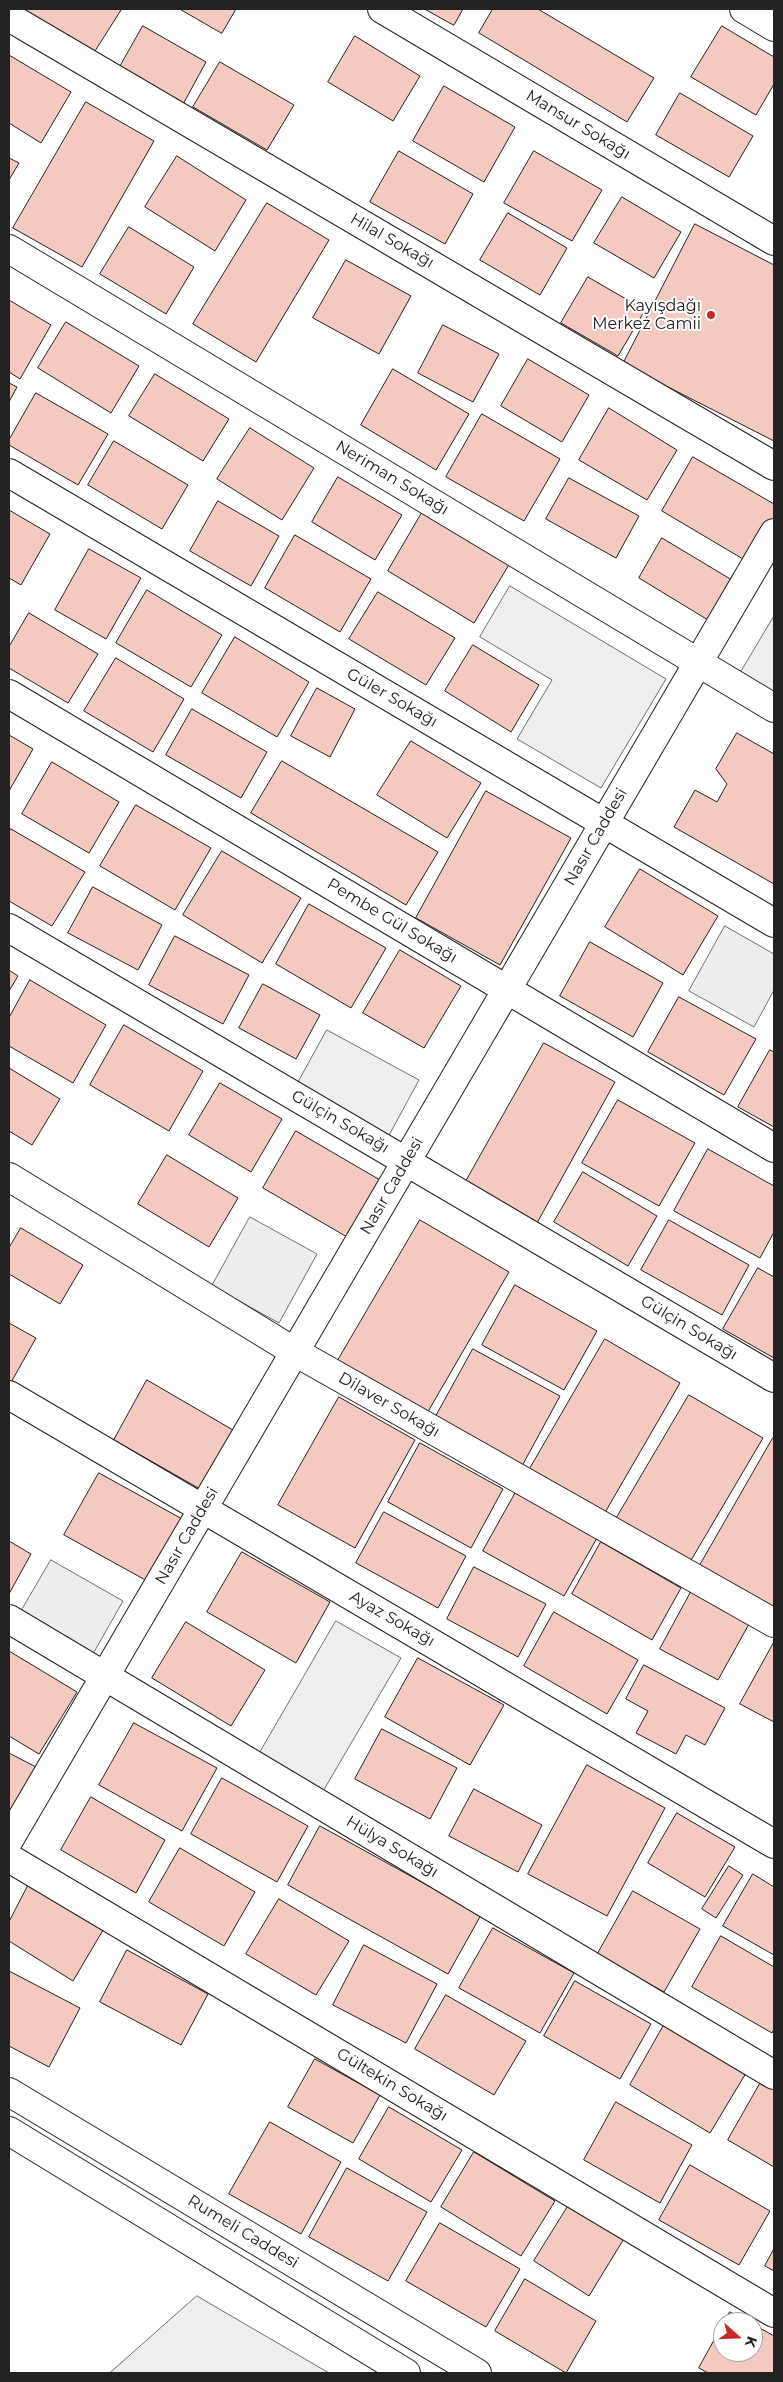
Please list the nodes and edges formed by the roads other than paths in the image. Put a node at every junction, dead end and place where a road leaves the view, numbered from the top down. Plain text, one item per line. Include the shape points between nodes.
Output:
1 (382, 9) edge
2 (744, 9) edge
3 (9, 17) edge
4 (774, 27) edge
5 (774, 241) edge
6 (9, 249) edge
7 (774, 466) edge
8 (9, 473) edge
9 (774, 532) edge
10 (699, 661) junction
11 (9, 694) edge
12 (774, 708) edge
13 (604, 823) junction
14 (774, 923) edge
15 (9, 928) edge
16 (507, 990) junction
17 (774, 1148) edge
18 (406, 1161) junction
19 (9, 1177) edge
20 (295, 1352) junction
21 (774, 1378) edge
22 (9, 1395) edge
23 (203, 1508) junction
24 (9, 1619) edge
25 (774, 1623) edge
26 (105, 1676) junction
27 (9, 1840) edge
28 (774, 1844) edge
29 (9, 1858) edge
30 (774, 2075) edge
31 (9, 2092) edge
32 (9, 2131) edge
33 (774, 2313) edge
34 (406, 2373) edge
35 (477, 2373) edge

1 - 5 street, Mansur Sokağı
2 - 4 street
3 - 7 street, Hilal Sokağı
6 - 10 street, Neriman Sokağı
8 - 13 street, Güler Sokağı
9 - 10 street, Nasır Caddesi
10 - 12 street, Neriman Sokağı
10 - 13 street, Nasır Caddesi
11 - 16 street, Pembe Gül Sokağı
13 - 14 street, Güler Sokağı
13 - 16 street, Nasır Caddesi
15 - 18 street, Gülçin Sokağı
16 - 17 street, Pembe Gül Sokağı
16 - 18 street, Nasır Caddesi
18 - 20 street, Nasır Caddesi
18 - 21 street, Gülçin Sokağı
19 - 20 street, Dilaver Sokağı
20 - 23 street, Nasır Caddesi
20 - 25 street, Dilaver Sokağı
22 - 23 street, Ayaz Sokağı
23 - 26 street, Nasır Caddesi
23 - 28 street, Ayaz Sokağı
24 - 26 street, Hülya Sokağı
26 - 27 street, Nasır Caddesi
26 - 30 street, Hülya Sokağı
29 - 33 street, Gültekin Sokağı
31 - 35 street, Rumeli Caddesi
32 - 34 street

